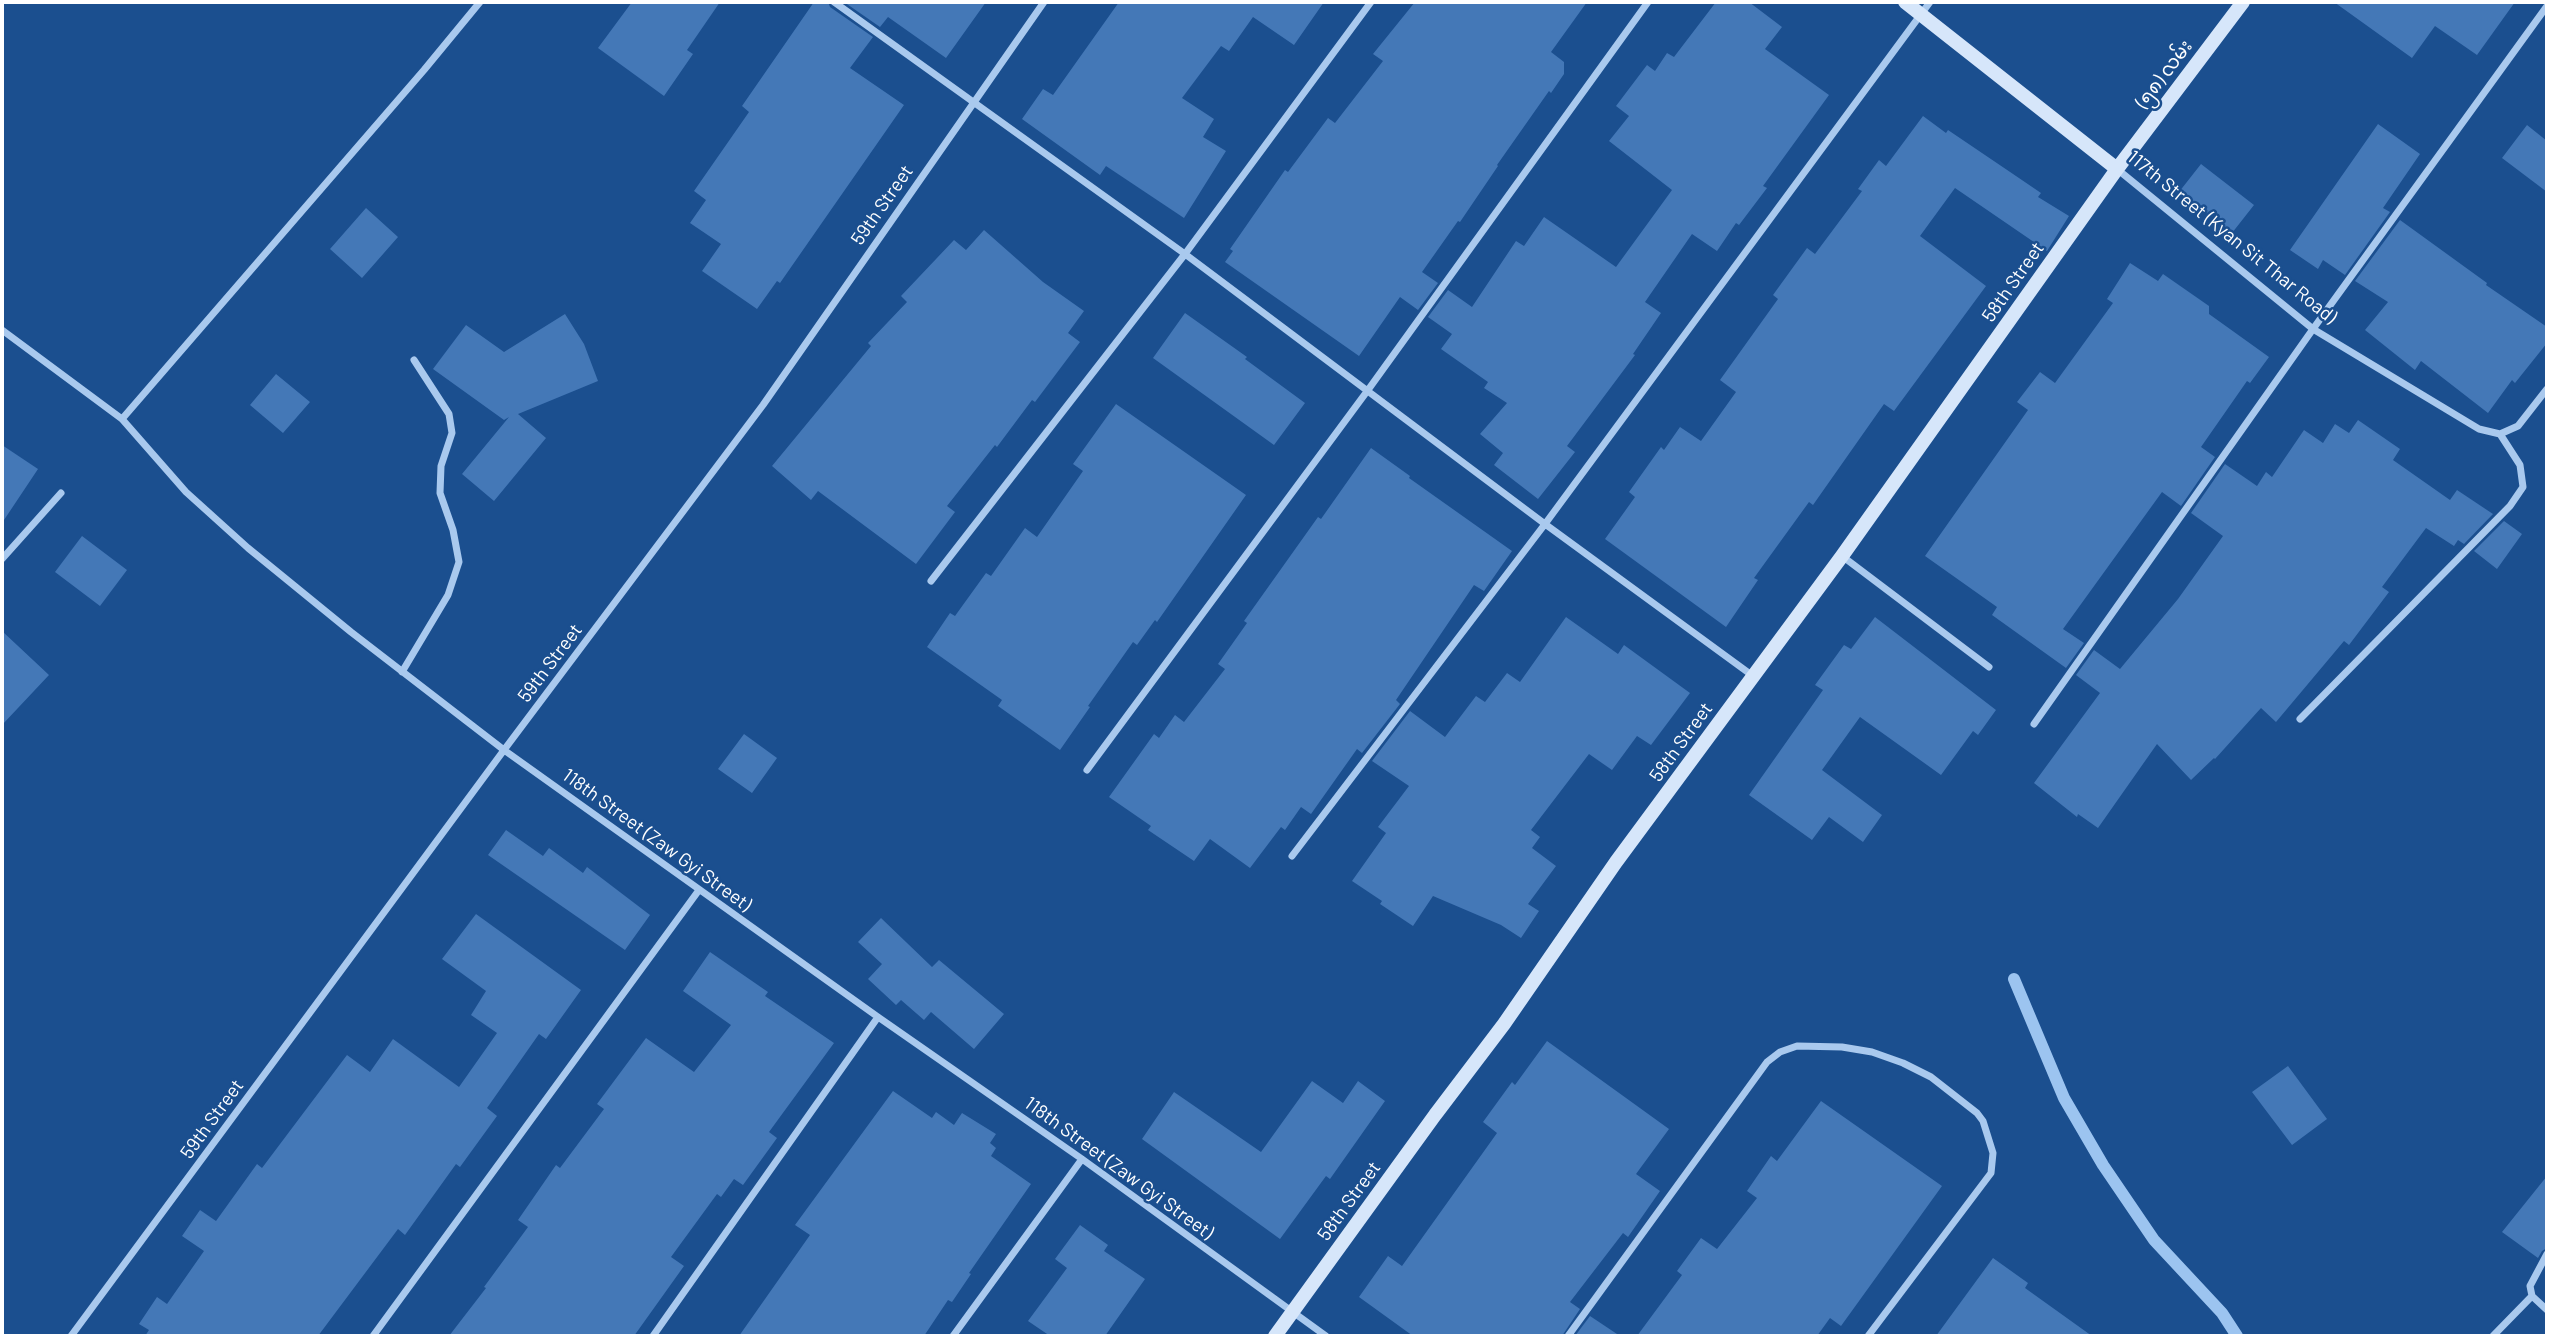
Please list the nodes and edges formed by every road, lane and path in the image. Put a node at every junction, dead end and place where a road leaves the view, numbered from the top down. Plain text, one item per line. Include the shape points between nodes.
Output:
1 (480, 2) edge
2 (834, 2) edge
3 (1044, 2) edge
4 (1371, 2) edge
5 (1648, 2) edge
6 (1905, 2) edge
7 (2243, 2) edge
8 (2547, 6) edge
9 (1925, 8) edge
10 (972, 103) junction
11 (2117, 169) junction
12 (1185, 254) junction
13 (2313, 329) junction
14 (2, 330) edge
15 (414, 360) dead end
16 (2547, 389) edge
17 (1368, 390) junction
18 (122, 419) junction
19 (2500, 434) junction
20 (61, 493) dead end
21 (1545, 524) junction
22 (1842, 556) junction
23 (2, 559) edge
24 (931, 581) dead end
25 (1989, 667) dead end
26 (402, 672) junction
27 (1753, 676) junction
28 (2300, 719) dead end
29 (2034, 724) dead end
30 (504, 750) junction
31 (1087, 770) dead end
32 (1292, 856) dead end
33 (699, 890) junction
34 (878, 1017) junction
35 (1082, 1159) junction
36 (2547, 1254) edge
37 (2532, 1296) junction
38 (2547, 1310) edge
39 (1293, 1312) junction
40 (71, 1336) edge
41 (373, 1336) edge
42 (653, 1336) edge
43 (953, 1336) edge
44 (1275, 1336) edge
45 (1326, 1336) edge
46 (1568, 1336) edge
47 (1868, 1336) edge
48 (2493, 1336) edge

1 - 18 street
2 - 10 street
3 - 10 street, 59th Street
4 - 12 street
5 - 17 street
6 - 9 main road, 117th Street (Kyan Sit Thar Road)
7 - 11 main road, (၅၈) လမ်း
8 - 13 street
9 - 11 main road, 117th Street (Kyan Sit Thar Road)
9 - 21 street
10 - 12 street
10 - 30 street, 59th Street via 764,405
11 - 13 street, 117th Street (Kyan Sit Thar Road)
11 - 22 main road, 58th Street
12 - 17 street
12 - 24 street
13 - 19 street, 117th Street (Kyan Sit Thar Road) via 2479,429
13 - 29 street
14 - 18 street, 118th Street (Zaw Gyi Street)
15 - 26 street via 449,414 452,433 441,466 440,493 459,562 448,595
16 - 19 street via 2518,426
17 - 21 street
17 - 31 street
18 - 26 street, 118th Street (Zaw Gyi Street) via 186,492 237,539
19 - 28 street via 2520,465 2523,487 2510,506
20 - 23 street
21 - 27 street
21 - 32 street
22 - 25 street
22 - 27 main road, 58th Street
26 - 30 street, 118th Street (Zaw Gyi Street)
27 - 39 main road, 58th Street
30 - 33 street, 118th Street (Zaw Gyi Street)
30 - 40 street, 59th Street
33 - 34 street, 118th Street (Zaw Gyi Street)
33 - 41 street
34 - 35 street, 118th Street (Zaw Gyi Street)
34 - 42 street
35 - 39 street, 118th Street (Zaw Gyi Street)
35 - 43 street
36 - 37 street via 2530,1286
37 - 38 street
37 - 48 street
39 - 44 main road, 58th Street
39 - 45 street, 118th Street (Zaw Gyi Street)
46 - 47 street via 1767,1062 1797,1046 1872,1052 1931,1077 1983,1121 1993,1153 1991,1173

